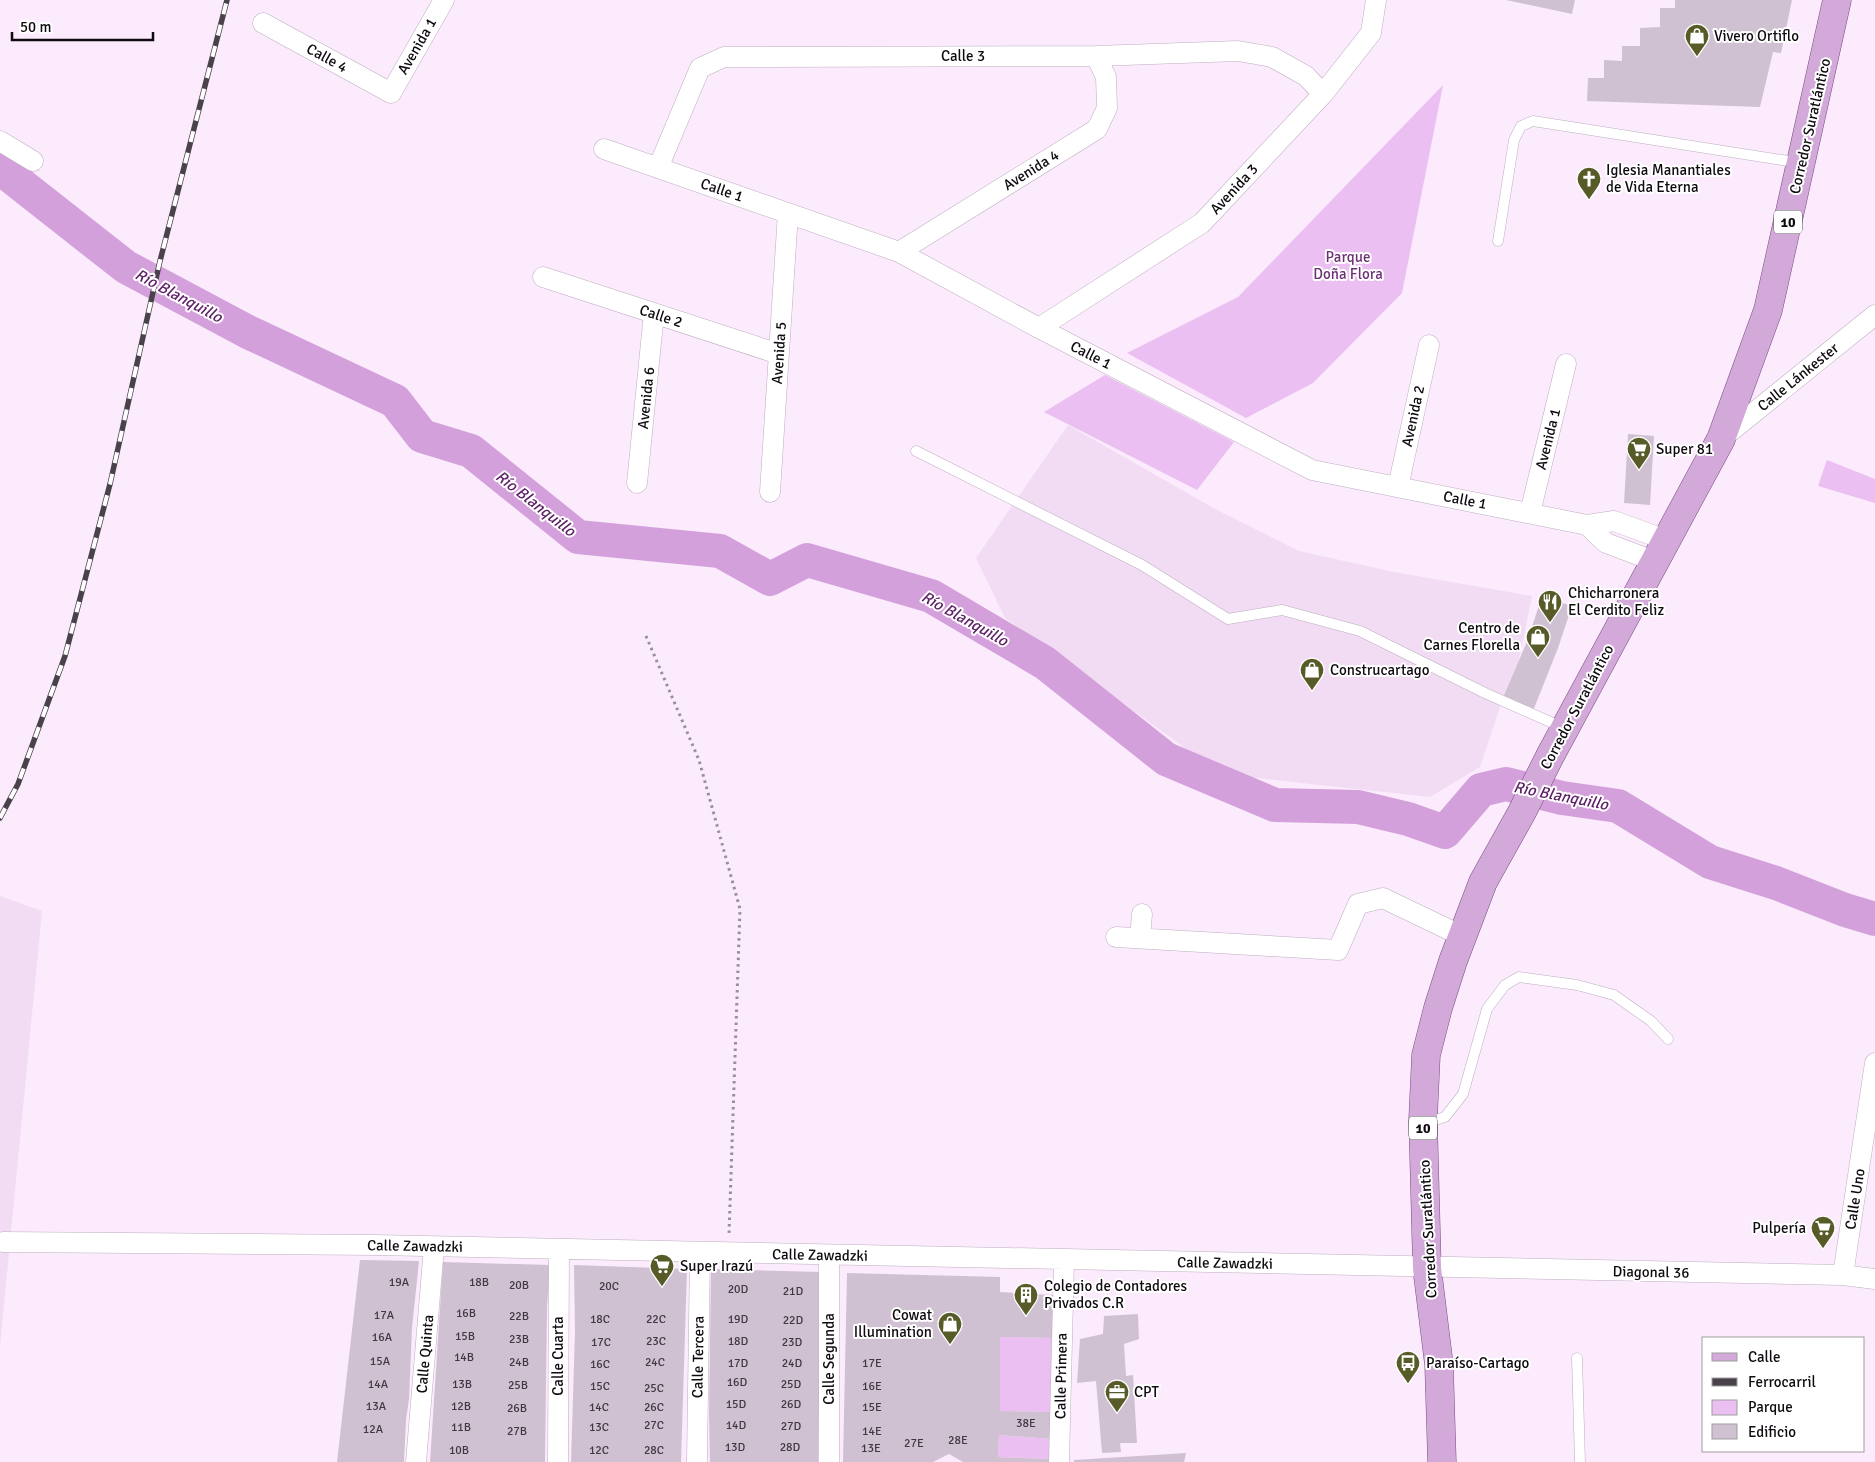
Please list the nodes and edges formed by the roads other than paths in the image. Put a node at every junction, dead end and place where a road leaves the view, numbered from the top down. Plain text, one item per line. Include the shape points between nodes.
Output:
1 (444, 0) edge
2 (1376, 0) edge
3 (1837, 0) edge
4 (263, 23) dead end
5 (1096, 56) junction
6 (391, 93) joint
7 (1323, 94) junction
8 (0, 141) edge
9 (604, 149) dead end
10 (33, 161) dead end
11 (1802, 163) junction
12 (658, 168) junction
13 (788, 213) junction
14 (1498, 241) dead end
15 (899, 252) junction
16 (543, 276) dead end
17 (654, 313) junction
18 (1875, 315) edge
19 (1039, 328) junction
20 (1429, 344) dead end
21 (779, 354) junction
22 (1566, 364) dead end
23 (1721, 439) junction
24 (916, 451) dead end
25 (637, 483) dead end
26 (1398, 487) junction
27 (770, 492) dead end
28 (1530, 513) junction
29 (1660, 550) junction
30 (1565, 728) junction
31 (1142, 914) dead end
32 (1462, 936) junction
33 (1116, 937) dead end
34 (1140, 938) junction
35 (1668, 1039) dead end
36 (1875, 1063) edge
37 (1423, 1124) junction
38 (2, 1242) edge
39 (434, 1246) junction
40 (558, 1249) junction
41 (700, 1252) junction
42 (829, 1255) junction
43 (1064, 1260) junction
44 (1427, 1268) junction
45 (1843, 1275) junction
46 (1875, 1279) edge
47 (1577, 1358) dead end
48 (416, 1462) edge
49 (558, 1462) edge
50 (697, 1462) edge
51 (829, 1462) edge
52 (1059, 1462) edge
53 (1442, 1462) edge
54 (1580, 1462) edge

1 - 6 street, Avenida 1
2 - 7 street, Avenida 3 via 1370,33
3 - 11 main road, Corredor Suratlántico / 10
4 - 6 street, Calle 4
5 - 7 street, Calle 3 via 1238,51 1272,57 1306,76
5 - 12 street, Calle 3 via 724,57 700,68
5 - 15 street, Avenida 4 via 1106,77 1107,108 1098,129
7 - 19 street, Avenida 3 via 1202,223
8 - 10 street
9 - 12 street, Calle 1
11 - 14 lane via 1533,121 1521,126 1514,140
11 - 23 main road, Corredor Suratlántico / 10 via 1768,310
12 - 13 street, Calle 1
13 - 15 street, Calle 1
13 - 21 street, Avenida 5
15 - 19 street, Calle 1
16 - 17 street, Calle 2
17 - 21 street, Calle 2
17 - 25 street, Avenida 6
18 - 23 street, Calle Lánkester
19 - 26 street, Calle 1 via 1312,470
20 - 26 street, Avenida 2
21 - 27 street, Avenida 5
22 - 28 street, Avenida 1
23 - 29 main road, Corredor Suratlántico / 10
24 - 30 lane via 1142,565 1228,619 1282,610 1360,632 1485,694
26 - 28 street, Calle 1
28 - 29 street, Calle 1 via 1587,525 1606,543
29 - 30 main road, Corredor Suratlántico / 10
30 - 32 main road, Corredor Suratlántico / 10 via 1483,882
31 - 34 street
32 - 34 street via 1383,898 1358,904 1338,950
32 - 37 main road, Corredor Suratlántico / 10 via 1426,1055
33 - 34 street
35 - 37 lane via 1651,1020 1614,996 1577,985 1518,978 1505,985 1487,1009 1463,1094 1445,1117
36 - 45 street, Calle Uno
37 - 44 main road, Corredor Suratlántico / 10
38 - 39 street, Calle Zawadzki
39 - 40 street, Calle Zawadzki
39 - 48 street, Calle Quinta
40 - 41 street, Calle Zawadzki
40 - 49 street, Calle Cuarta
41 - 42 street, Calle Zawadzki
41 - 50 street, Calle Tercera
42 - 43 street, Calle Zawadzki
42 - 51 street, Calle Segunda
43 - 44 street, Calle Zawadzki
43 - 52 street, Calle Primera
44 - 45 street, Diagonal 36
44 - 53 main road, Corredor Suratlántico / 10 via 1439,1365
45 - 46 street, Diagonal 36
47 - 54 lane

